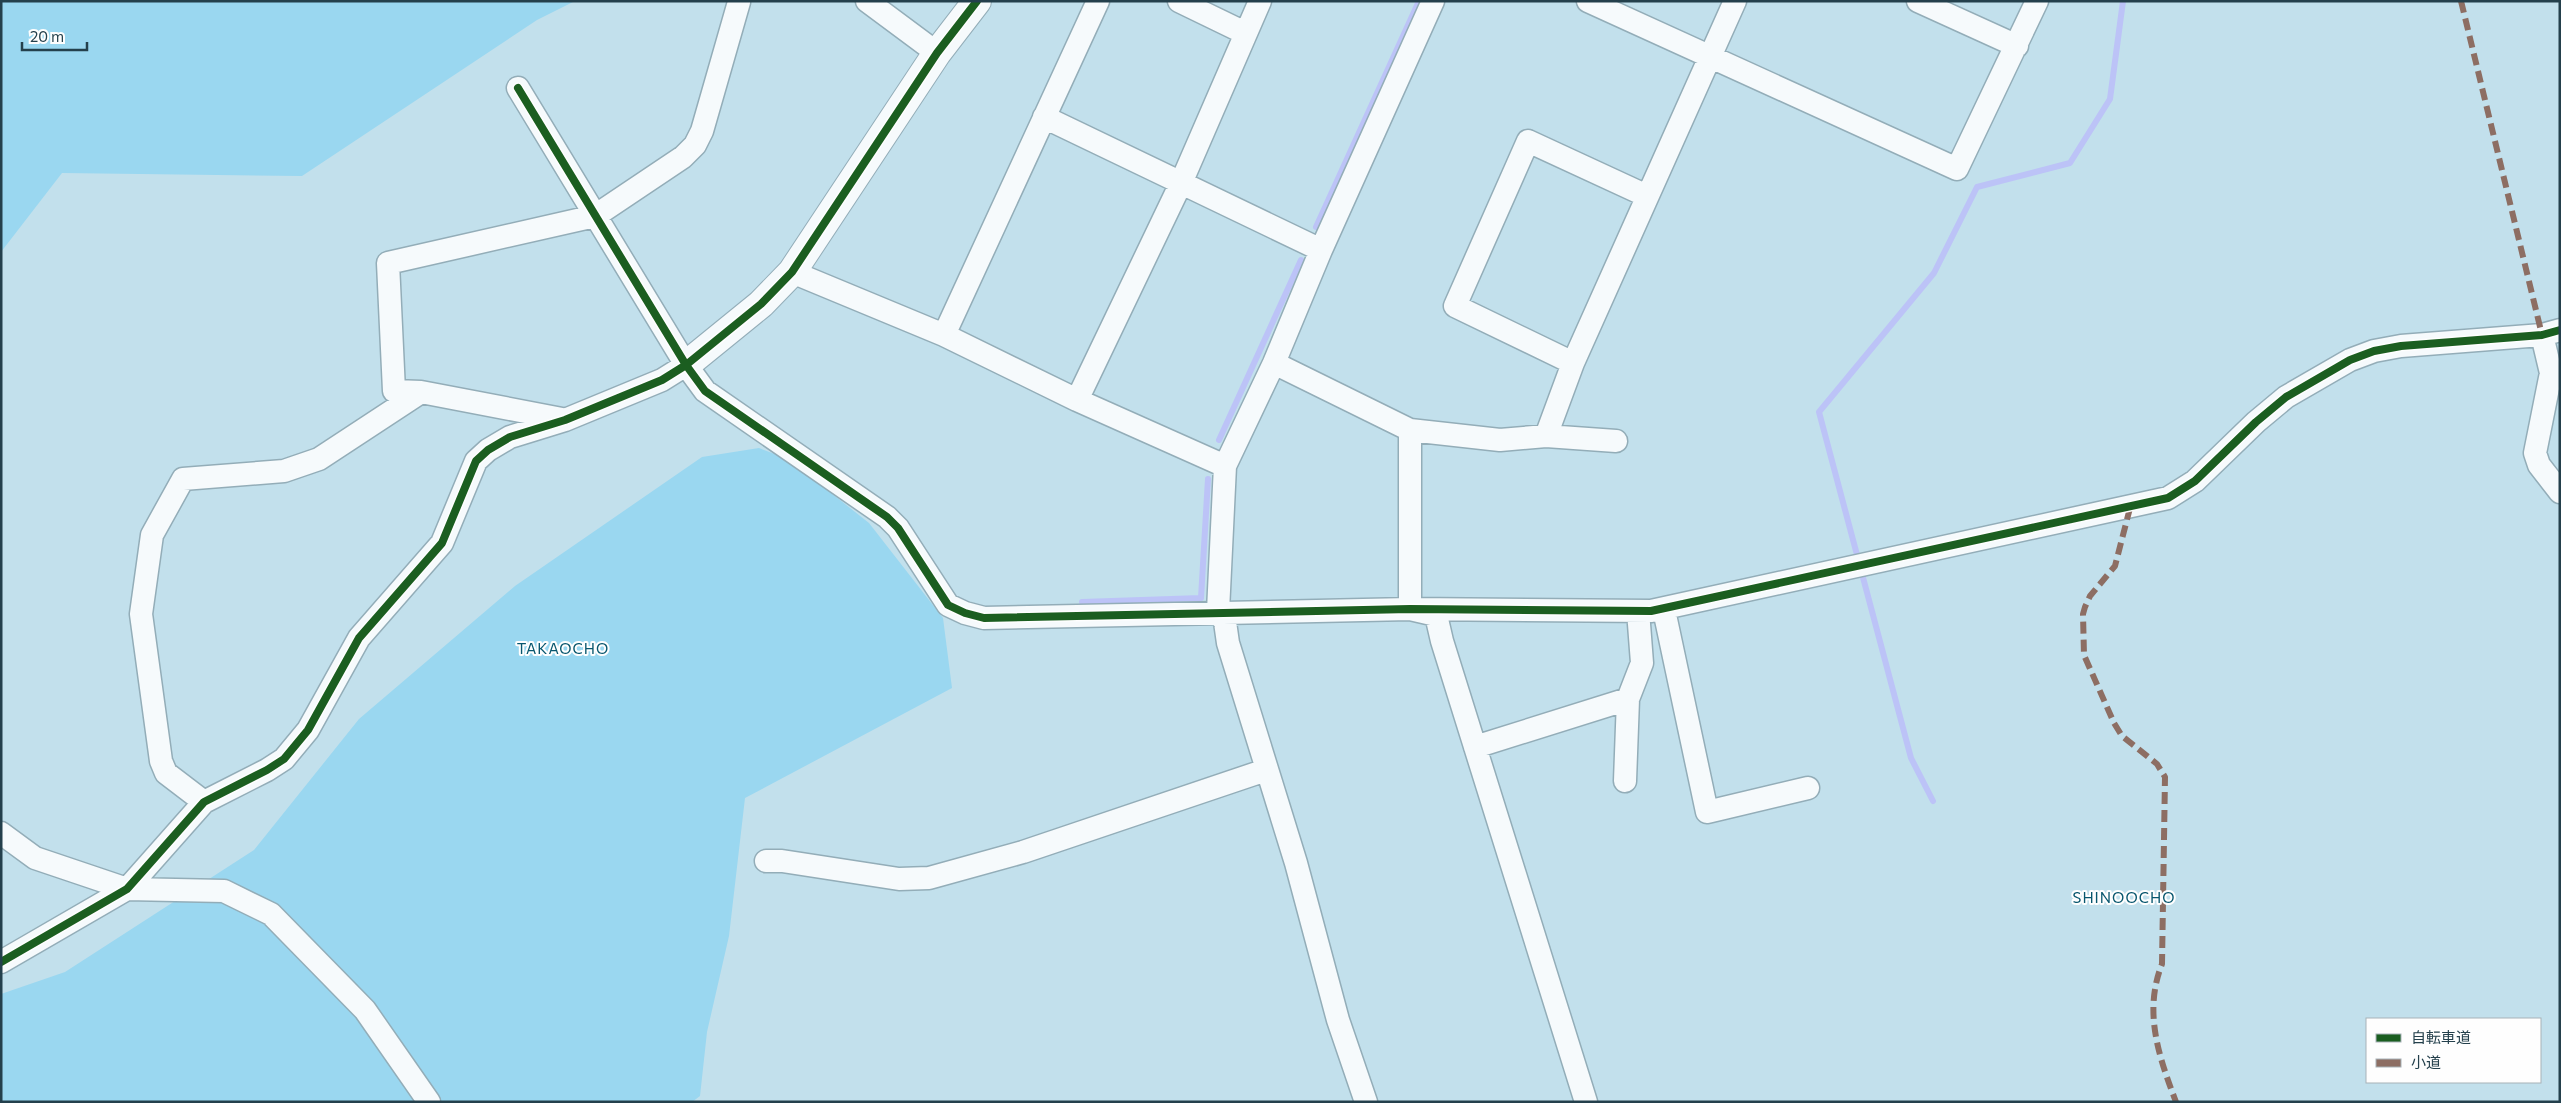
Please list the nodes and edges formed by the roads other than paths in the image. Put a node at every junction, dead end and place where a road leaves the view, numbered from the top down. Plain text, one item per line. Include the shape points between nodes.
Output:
1 (866, 1) edge
2 (976, 1) edge
3 (1098, 1) edge
4 (1180, 1) edge
5 (1260, 1) edge
6 (1434, 1) edge
7 (1588, 1) edge
8 (1735, 1) edge
9 (1918, 1) edge
10 (2038, 1) edge
11 (739, 2) edge
12 (1245, 33) junction
13 (2017, 46) junction
14 (937, 53) junction
15 (1708, 57) junction
16 (518, 88) dead end
17 (1044, 116) junction
18 (1181, 183) junction
19 (1647, 196) junction
20 (595, 216) junction
21 (1322, 250) junction
22 (792, 272) junction
23 (2551, 332) edge
24 (944, 336) junction
25 (1274, 363) junction
26 (1573, 363) junction
27 (686, 365) junction
28 (421, 392) junction
29 (1077, 400) junction
30 (565, 420) junction
31 (1410, 430) junction
32 (1546, 436) junction
33 (1616, 441) dead end
34 (1225, 466) junction
35 (2560, 492) edge
36 (1410, 609) junction
37 (1664, 610) junction
38 (1218, 611) junction
39 (1638, 611) junction
40 (1628, 699) junction
41 (1475, 747) junction
42 (1266, 770) junction
43 (1625, 781) dead end
44 (1808, 788) dead end
45 (204, 802) junction
46 (1, 833) edge
47 (766, 861) dead end
48 (127, 889) junction
49 (1, 962) edge
50 (429, 1102) edge
51 (1366, 1102) edge
52 (1586, 1102) edge

1 - 14 street
2 - 14 street
3 - 17 street
4 - 12 street
5 - 12 street
6 - 21 street
7 - 15 street
8 - 15 street
9 - 13 street
10 - 13 street
11 - 20 street via 702,131 695,145 683,157
12 - 18 street
13 - 15 street via 1957,169
14 - 22 street
15 - 19 street
16 - 20 street
17 - 18 street
17 - 24 street
18 - 21 street
18 - 29 street
19 - 26 street
19 - 26 street via 1528,141 1455,306
20 - 27 street
20 - 28 street via 388,263 394,391
21 - 25 street
22 - 24 street
22 - 27 street via 761,304
23 - 35 street via 2551,373 2535,453 2539,465
23 - 37 street via 2401,346 2350,360 2286,397 2195,481 2168,498
24 - 29 street
25 - 31 street
25 - 34 street
26 - 32 street
27 - 30 street via 662,380
27 - 38 street via 705,391 888,518 898,528 948,605 965,613 984,618
28 - 30 street
28 - 45 street via 319,459 284,471 183,479 152,535 141,614 161,761 166,773
29 - 34 street
30 - 45 street via 510,437 476,461 442,543 359,638 297,745 267,770
31 - 32 street via 1500,440
31 - 36 street
32 - 33 street
34 - 38 street
36 - 38 street
36 - 39 street
36 - 41 street via 1436,616
37 - 39 street
37 - 44 street via 1707,812
38 - 42 street via 1225,622 1228,643
39 - 40 street via 1642,663
40 - 41 street
40 - 43 street
41 - 52 street
42 - 47 street via 1031,849 929,878 899,879 782,860
42 - 51 street via 1296,863 1338,1020
45 - 48 street
46 - 48 street via 35,858
48 - 49 street
48 - 50 street via 224,891 271,914 365,1010

